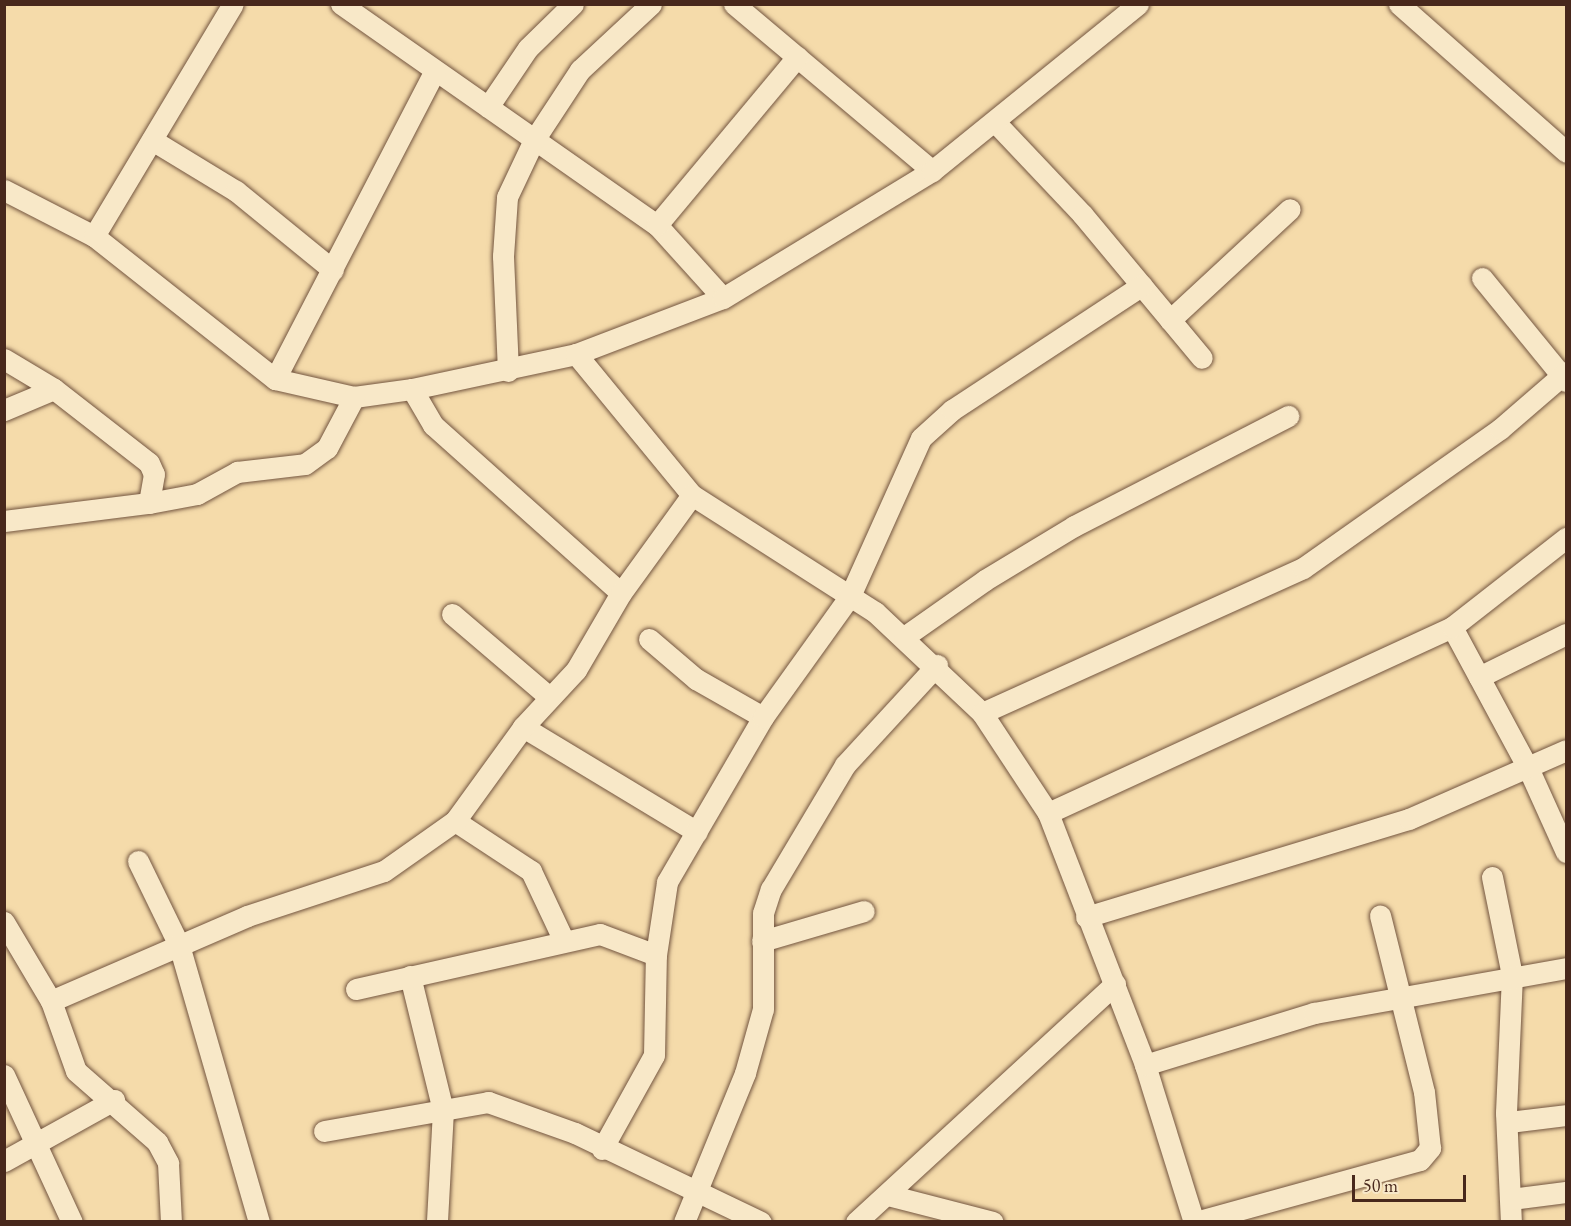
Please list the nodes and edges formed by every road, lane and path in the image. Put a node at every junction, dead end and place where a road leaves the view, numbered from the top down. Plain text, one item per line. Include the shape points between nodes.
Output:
1 (233, 4) edge
2 (573, 4) edge
3 (651, 4) edge
4 (734, 4) edge
5 (1138, 4) edge
6 (1399, 4) edge
7 (346, 6) edge
8 (796, 57) junction
9 (434, 72) junction
10 (488, 107) junction
11 (995, 122) junction
12 (152, 140) junction
13 (534, 140) junction
14 (1566, 152) edge
15 (932, 171) junction
16 (4, 190) edge
17 (1290, 209) dead end
18 (657, 225) junction
19 (94, 236) junction
20 (333, 270) junction
21 (1482, 278) dead end
22 (1142, 285) junction
23 (723, 298) junction
24 (1170, 320) junction
25 (576, 354) junction
26 (1202, 358) dead end
27 (4, 359) edge
28 (508, 371) junction
29 (1565, 376) edge
30 (275, 379) junction
31 (54, 389) junction
32 (412, 389) junction
33 (354, 397) junction
34 (4, 410) edge
35 (1288, 417) dead end
36 (692, 495) junction
37 (149, 503) junction
38 (4, 521) edge
39 (1566, 538) edge
40 (621, 593) junction
41 (850, 596) junction
42 (452, 614) dead end
43 (1452, 627) junction
44 (1566, 634) edge
45 (904, 638) junction
46 (649, 639) dead end
47 (936, 665) junction
48 (1479, 677) junction
49 (548, 696) junction
50 (982, 713) junction
51 (763, 717) junction
52 (523, 727) junction
53 (1566, 750) edge
54 (1529, 770) junction
55 (1048, 813) junction
56 (455, 821) junction
57 (697, 832) junction
58 (1566, 852) edge
59 (138, 861) dead end
60 (1492, 877) dead end
61 (864, 911) dead end
62 (1380, 915) dead end
63 (1086, 917) junction
64 (5, 925) edge
65 (563, 939) junction
66 (762, 941) junction
67 (179, 945) junction
68 (656, 955) junction
69 (1566, 968) edge
70 (1512, 975) junction
71 (410, 976) junction
72 (1115, 984) junction
73 (356, 989) dead end
74 (1400, 996) junction
75 (51, 1001) junction
76 (1145, 1065) junction
77 (4, 1076) edge
78 (114, 1100) junction
79 (442, 1110) junction
80 (1566, 1115) edge
81 (1509, 1122) junction
82 (324, 1131) dead end
83 (38, 1143) junction
84 (602, 1149) junction
85 (4, 1161) edge
86 (1566, 1192) edge
87 (888, 1195) junction
88 (697, 1196) junction
89 (1511, 1199) junction
90 (72, 1221) edge
91 (171, 1221) edge
92 (259, 1221) edge
93 (436, 1221) edge
94 (684, 1221) edge
95 (761, 1221) edge
96 (856, 1221) edge
97 (993, 1221) edge
98 (1194, 1221) edge
99 (1511, 1221) edge

1 - 12 street
2 - 10 street via 528,48
3 - 13 street via 580,70
4 - 8 street
5 - 11 street
6 - 14 street
7 - 9 street
8 - 15 street
8 - 18 street
9 - 10 street
9 - 20 street
10 - 13 street
11 - 15 street
11 - 22 street
12 - 19 street
12 - 20 street via 237,191
13 - 18 street
13 - 28 street via 507,197 503,256
15 - 23 street
16 - 19 street
17 - 24 street
18 - 23 street
19 - 30 street
20 - 30 street
21 - 29 street
22 - 24 street
22 - 41 street via 952,410 921,438
23 - 25 street
24 - 26 street
25 - 28 street
25 - 36 street
27 - 31 street
28 - 32 street
29 - 50 street via 1491,436 1303,568
30 - 33 street
31 - 34 street
31 - 37 street via 149,463 154,474
32 - 33 street
32 - 40 street via 433,424
33 - 37 street via 317,459 237,472 197,494
35 - 45 street via 1074,526 984,580
36 - 40 street
36 - 41 street
37 - 38 street
39 - 43 street
40 - 49 street via 576,670
41 - 45 street
41 - 51 street
42 - 49 street
43 - 48 street
43 - 55 street
44 - 48 street
45 - 47 street
46 - 51 street via 696,679
47 - 50 street
47 - 66 street via 845,765 771,888 763,913
48 - 54 street
49 - 52 street
50 - 55 street
51 - 57 street
52 - 56 street
52 - 57 street
53 - 54 street
54 - 58 street
54 - 63 street via 1409,819
55 - 63 street
56 - 65 street via 531,871
56 - 67 street via 384,871
57 - 68 street via 667,882
59 - 67 street
60 - 70 street
61 - 66 street
62 - 74 street
63 - 72 street
64 - 75 street
65 - 68 street via 600,934
65 - 71 street
66 - 88 street via 763,1009 745,1073
67 - 75 street
67 - 92 street
68 - 84 street via 654,1055
69 - 70 street
70 - 74 street
70 - 81 street
71 - 73 street
71 - 79 street
72 - 76 street
72 - 87 street
74 - 76 street via 1314,1013
74 - 98 street via 1430,1126 1430,1148 1420,1160
75 - 78 street via 76,1071
76 - 98 street
77 - 83 street
78 - 83 street
78 - 91 street via 157,1142 168,1163
79 - 82 street
79 - 84 street via 488,1102 518,1109
79 - 93 street
80 - 81 street
81 - 89 street
83 - 85 street
83 - 90 street
84 - 88 street
86 - 89 street
87 - 96 street
87 - 97 street
88 - 94 street
88 - 95 street
89 - 99 street

